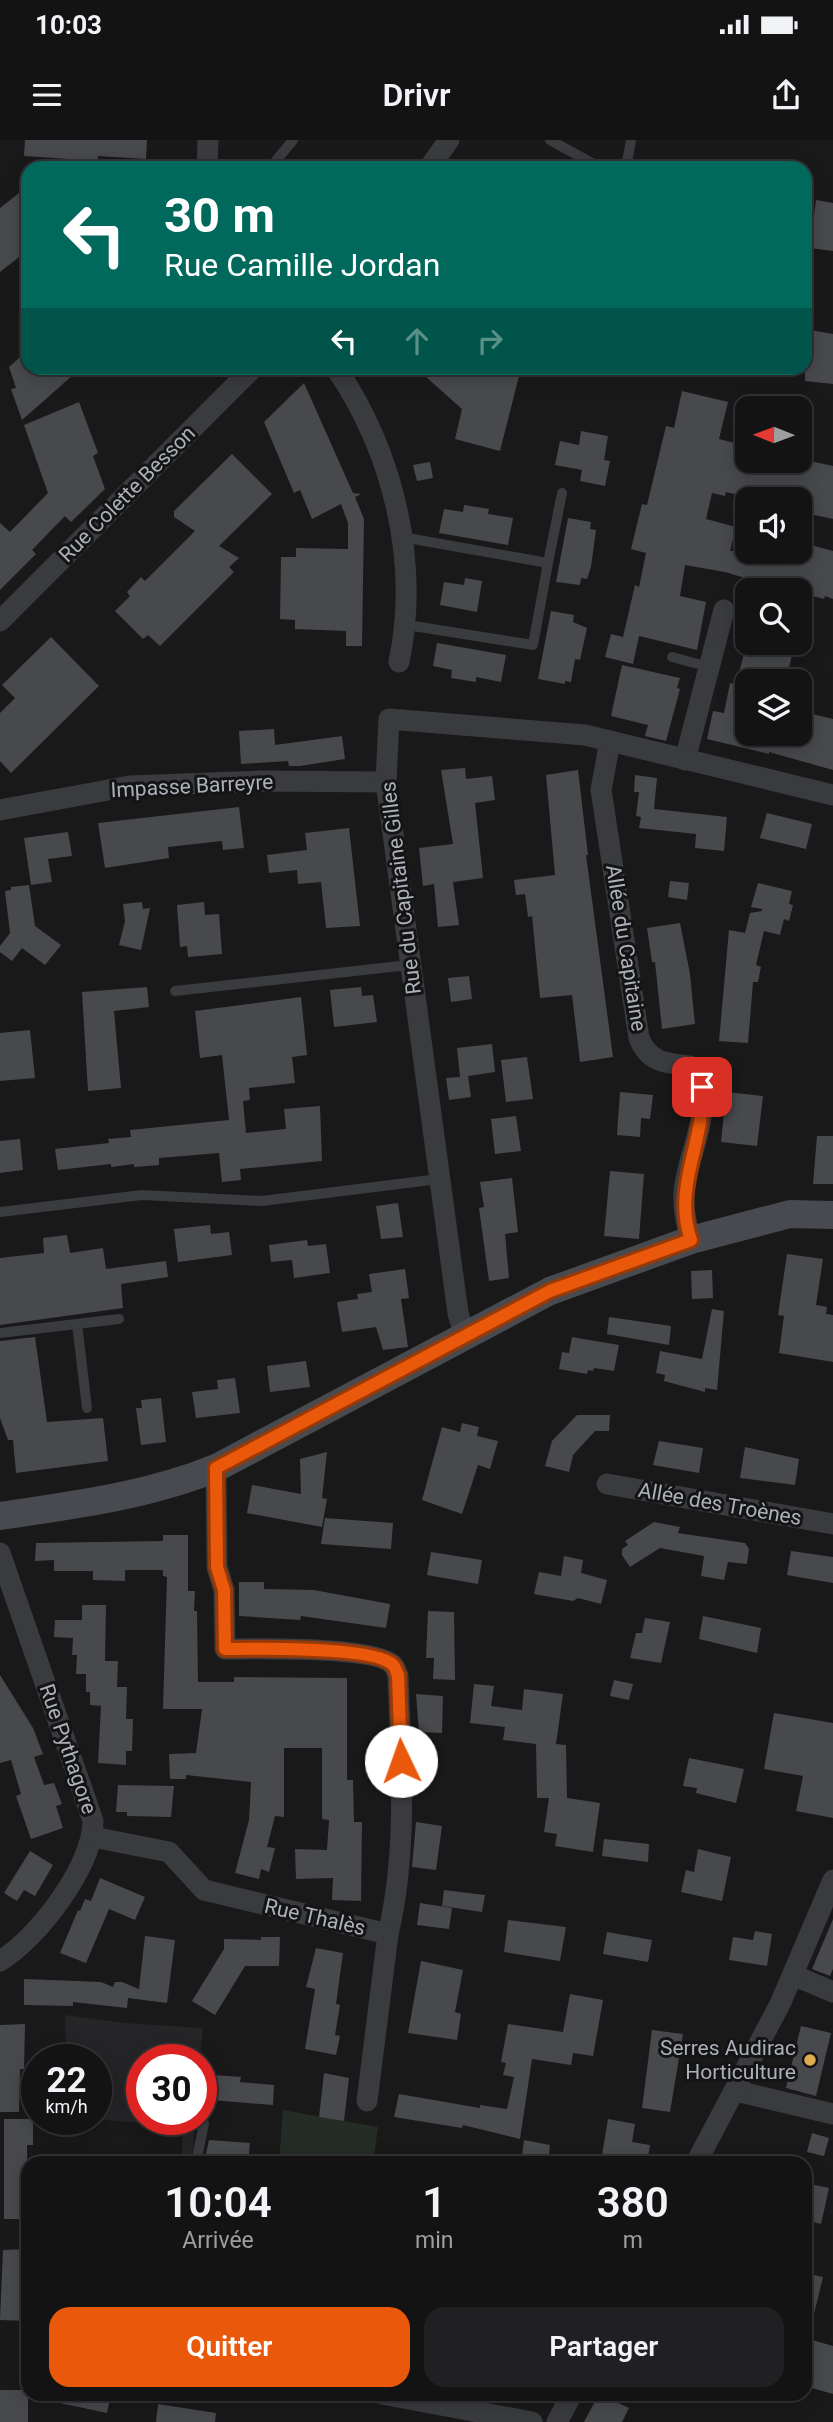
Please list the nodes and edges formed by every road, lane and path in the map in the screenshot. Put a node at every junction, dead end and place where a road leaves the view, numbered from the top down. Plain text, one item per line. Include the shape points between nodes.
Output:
1 (208, 140) edge
2 (293, 140) edge
3 (449, 140) edge
4 (550, 140) edge
5 (631, 140) edge
6 (207, 161) edge
7 (276, 161) edge
8 (434, 161) edge
9 (588, 161) edge
10 (627, 161) edge
11 (246, 375) edge
12 (340, 375) edge
13 (562, 493) dead end
14 (402, 537) junction
15 (548, 563) junction
16 (724, 610) dead end
17 (0, 621) edge
18 (407, 625) junction
19 (672, 657) dead end
20 (399, 662) dead end
21 (709, 667) junction
22 (610, 741) junction
23 (685, 760) junction
24 (386, 782) junction
25 (833, 794) edge
26 (0, 810) edge
27 (409, 965) junction
28 (175, 991) dead end
29 (439, 1179) junction
30 (0, 1212) edge
31 (833, 1215) edge
32 (691, 1240) junction
33 (118, 1319) dead end
34 (77, 1324) junction
35 (0, 1333) edge
36 (465, 1337) junction
37 (87, 1408) dead end
38 (216, 1468) junction
39 (607, 1484) dead end
40 (0, 1516) edge
41 (833, 1524) edge
42 (0, 1553) edge
43 (93, 1837) junction
44 (831, 1891) edge
45 (388, 1934) junction
46 (0, 1961) edge
47 (793, 1975) junction
48 (833, 1992) edge
49 (736, 2091) junction
50 (367, 2101) dead end
51 (833, 2114) edge
52 (202, 2135) edge
53 (197, 2156) edge
54 (700, 2156) edge
55 (420, 2401) edge
56 (568, 2401) edge
57 (532, 2422) edge
58 (556, 2422) edge

1 - 6 street
2 - 7 lane
3 - 8 street
4 - 9 lane
5 - 10 lane
11 - 17 street, Rue Colette Besson
12 - 14 street via 376,439
13 - 15 lane
14 - 15 lane
14 - 18 street
15 - 18 lane via 533,645
16 - 21 street
18 - 20 street
19 - 21 lane
21 - 23 street
22 - 23 street, Rue du Capitaine Gilles
22 - 24 street, Rue du Capitaine Gilles via 389,719
22 - 32 street, Allée du Capitaine via 601,790 639,1038 650,1057 690,1066 702,1087 696,1143 684,1190
23 - 25 street, Rue du Capitaine Gilles
24 - 26 street, Impasse Barreyre via 130,786
24 - 27 street, Rue du Capitaine Gilles
27 - 28 lane
27 - 29 street, Rue du Capitaine Gilles
29 - 30 lane via 262,1201 142,1195
29 - 36 street, Rue du Capitaine Gilles
31 - 32 main road via 790,1214
32 - 36 main road via 550,1291
33 - 34 lane
34 - 35 lane
34 - 37 lane
36 - 38 main road
38 - 40 main road via 138,1493
38 - 45 street via 217,1567 224,1590 225,1649 327,1650 383,1660 393,1665 398,1675 396,1899
39 - 41 street, Allée des Troènes
42 - 43 street, Rue Pythagore via 78,1773 93,1821
43 - 45 street, Rue Thalès via 169,1852 204,1890
43 - 46 street, Rue Pythagore via 87,1856 54,1908 17,1951
44 - 47 street
45 - 50 street, Rue Thalès
47 - 48 street
47 - 49 street
49 - 51 street
49 - 54 street
52 - 53 lane
55 - 57 street
56 - 58 street

